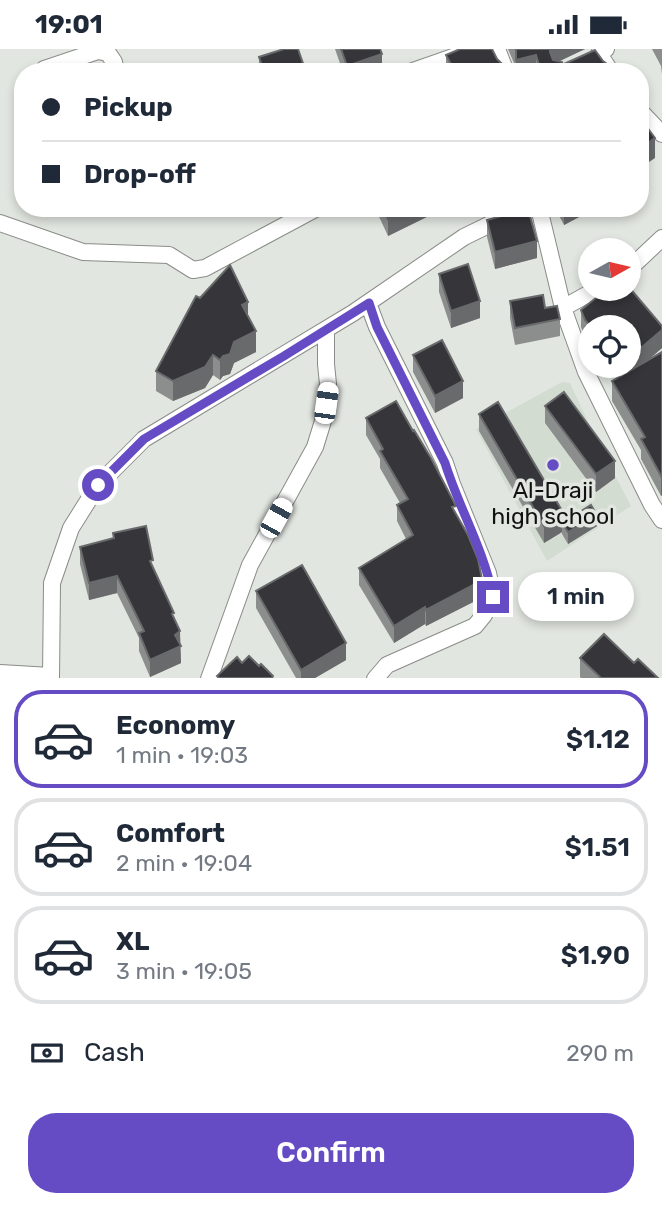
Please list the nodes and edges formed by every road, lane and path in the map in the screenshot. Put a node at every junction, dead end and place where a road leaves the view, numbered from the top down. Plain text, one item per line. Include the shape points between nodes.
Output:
1 (476, 49) edge
2 (62, 63) edge
3 (114, 63) edge
4 (436, 63) edge
5 (649, 120) edge
6 (662, 134) edge
7 (300, 217) edge
8 (505, 217) edge
9 (541, 217) edge
10 (0, 223) edge
11 (662, 238) edge
12 (641, 257) edge
13 (578, 300) edge
14 (369, 303) junction
15 (563, 308) junction
16 (326, 330) junction
17 (662, 520) edge
18 (0, 673) edge
19 (51, 677) edge
20 (208, 678) edge
21 (375, 678) edge

1 - 4 street
2 - 3 street via 98,51 108,53
5 - 6 street
7 - 10 street via 205,268 193,269 169,255 83,252
8 - 14 street via 464,237
9 - 15 street
11 - 12 street
13 - 15 street
14 - 16 street
14 - 21 street via 445,463 493,597 475,626 387,665
15 - 17 street via 586,372
16 - 19 street via 144,439 98,485 71,528 52,583
16 - 20 street via 328,384 315,447 250,565
18 - 19 street

